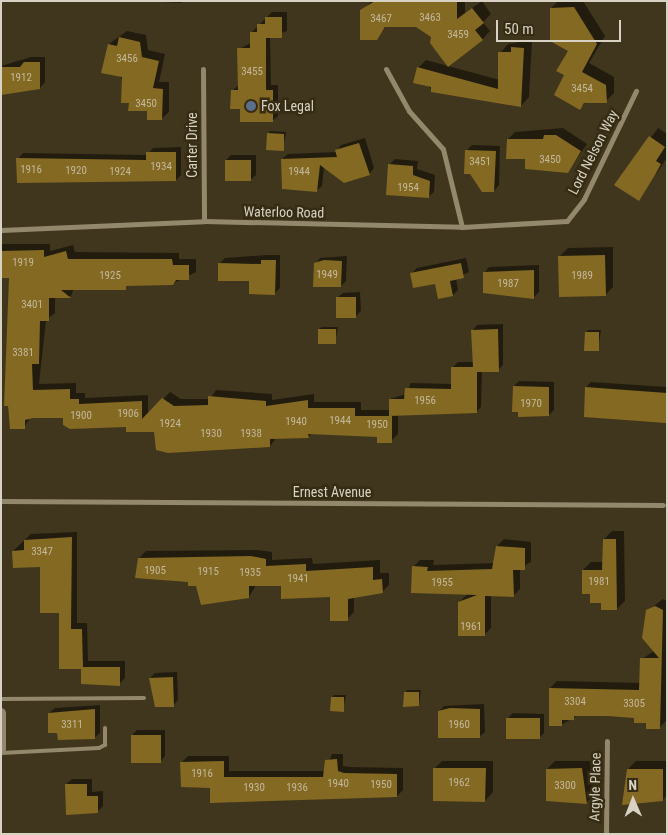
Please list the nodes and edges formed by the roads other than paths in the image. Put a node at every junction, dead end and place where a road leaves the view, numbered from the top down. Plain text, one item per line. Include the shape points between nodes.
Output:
1 (203, 69) dead end
2 (386, 69) dead end
3 (636, 91) dead end
4 (567, 221) joint
5 (204, 222) junction
6 (462, 227) junction
7 (1, 230) edge
8 (1, 501) edge
9 (663, 505) dead end
10 (144, 698) dead end
11 (1, 699) edge
12 (1, 713) edge
13 (105, 728) dead end
14 (607, 741) dead end
15 (1, 749) edge
16 (1, 753) edge
17 (606, 834) edge

1 - 5 street, Carter Drive
2 - 6 street via 409,111 442,149
3 - 4 street, Lord Nelson Way via 584,199
4 - 6 street, Waterloo Road
5 - 6 street, Waterloo Road
5 - 7 street, Waterloo Road
8 - 9 street, Ernest Avenue
10 - 11 lane
12 - 15 main road
13 - 16 lane via 105,745 99,748
14 - 17 street, Argyle Place

